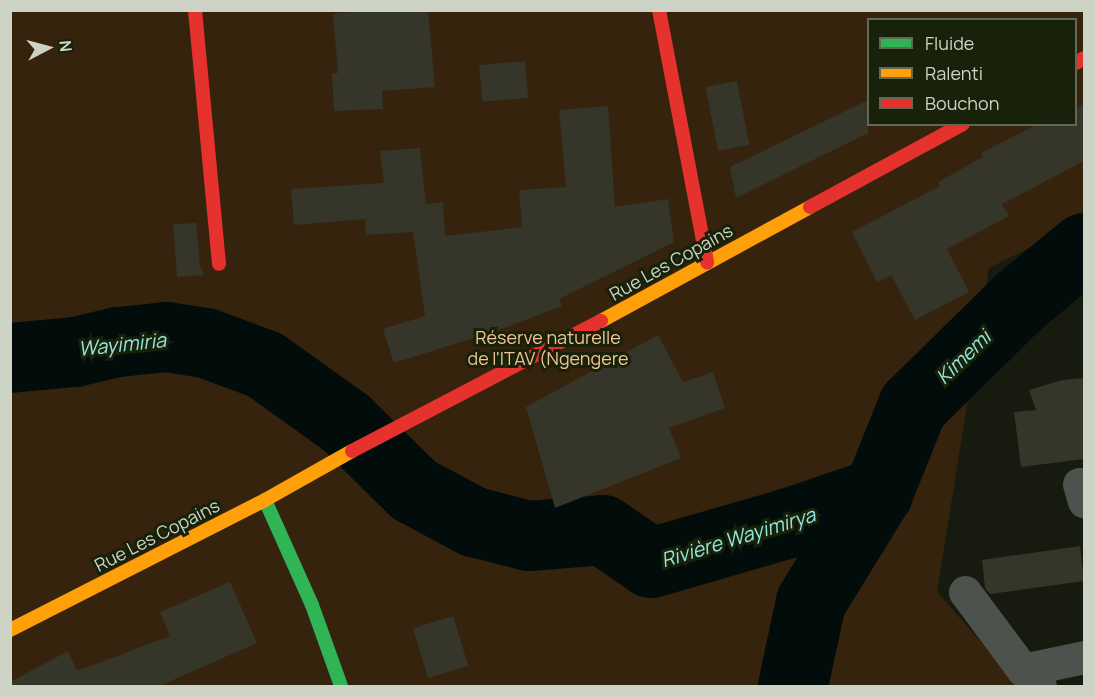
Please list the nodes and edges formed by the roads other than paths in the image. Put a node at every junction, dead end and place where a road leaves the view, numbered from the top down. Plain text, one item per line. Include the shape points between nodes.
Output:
1 (195, 10) edge
2 (659, 10) edge
3 (959, 126) edge
4 (707, 262) junction
5 (219, 264) dead end
6 (265, 500) junction
7 (965, 592) dead end
8 (10, 630) edge
9 (1084, 657) edge
10 (1031, 678) edge
11 (341, 687) edge

1 - 5 street
2 - 4 street
3 - 4 street, Rue Les Copains
4 - 6 street, Rue Les Copains
6 - 8 street, Rue Les Copains
6 - 11 street via 312,604
7 - 10 street
9 - 10 street

